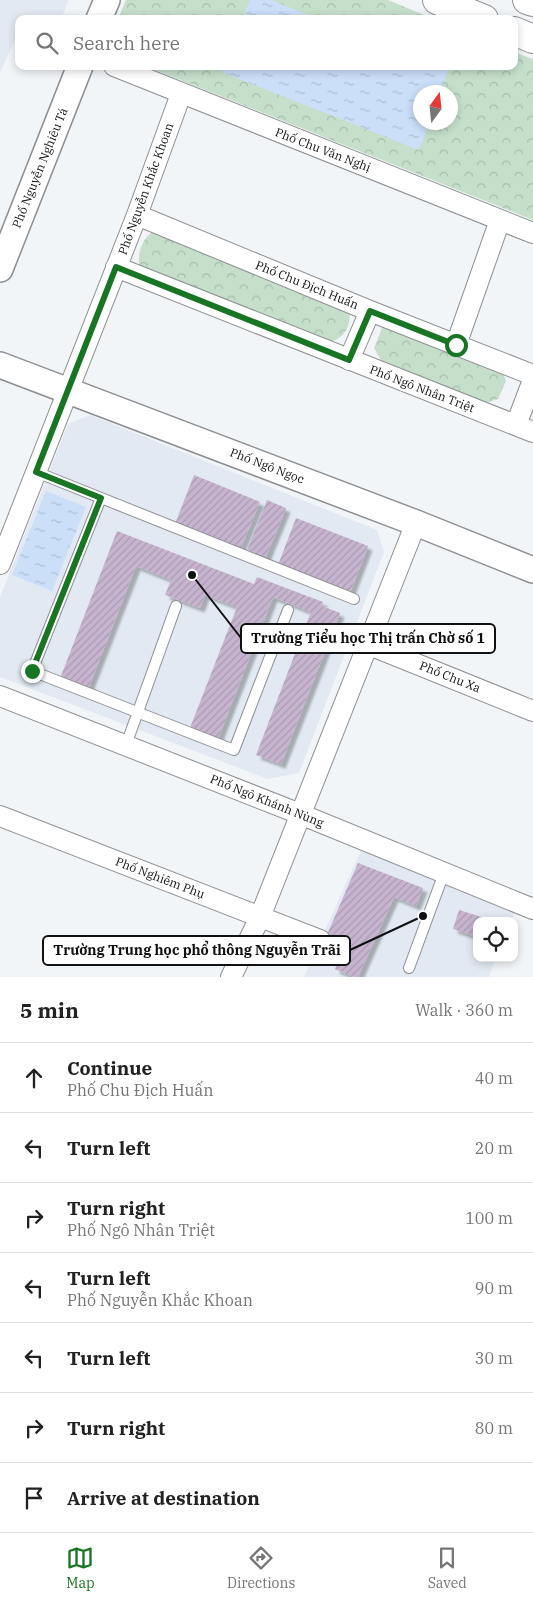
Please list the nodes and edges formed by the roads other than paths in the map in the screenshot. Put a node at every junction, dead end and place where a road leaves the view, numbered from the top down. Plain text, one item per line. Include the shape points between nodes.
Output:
1 (107, 0) edge
2 (437, 0) edge
3 (527, 0) edge
4 (533, 2) edge
5 (101, 15) edge
6 (474, 15) edge
7 (518, 33) edge
8 (533, 39) edge
9 (78, 70) edge
10 (124, 70) edge
11 (181, 94) junction
12 (137, 215) junction
13 (500, 220) junction
14 (533, 233) edge
15 (116, 267) junction
16 (0, 269) edge
17 (370, 311) junction
18 (456, 345) junction
19 (349, 360) junction
20 (0, 365) edge
21 (533, 375) edge
22 (533, 380) edge
23 (69, 391) junction
24 (524, 429) edge
25 (36, 472) junction
26 (101, 498) junction
27 (416, 523) junction
28 (0, 564) edge
29 (533, 570) edge
30 (354, 599) dead end
31 (176, 606) dead end
32 (288, 610) dead end
33 (367, 644) junction
34 (0, 696) edge
35 (533, 711) edge
36 (138, 713) junction
37 (126, 745) junction
38 (300, 814) junction
39 (0, 816) edge
40 (444, 873) junction
41 (533, 909) edge
42 (260, 917) junction
43 (320, 940) dead end
44 (409, 968) dead end
45 (232, 977) edge

1 - 5 street
2 - 6 main road
3 - 4 main road
7 - 8 main road
9 - 16 street, Phố Nguyễn Nghiêu Tá
10 - 11 street, Phố Chu Văn Nghị
11 - 12 street, Phố Nguyễn Khắc Khoan
11 - 13 street, Phố Chu Văn Nghị
12 - 15 street, Phố Nguyễn Khắc Khoan
12 - 17 street, Phố Chu Địch Huấn
13 - 14 street, Phố Chu Văn Nghị
13 - 18 street
15 - 19 street, Phố Ngô Nhân Triệt
15 - 23 street, Phố Nguyễn Khắc Khoan
17 - 18 street, Phố Chu Địch Huấn
17 - 19 street
18 - 21 street, Phố Chu Địch Huấn
19 - 24 street, Phố Ngô Nhân Triệt
20 - 23 street, Phố Ngô Ngọc
22 - 24 street
23 - 25 street, Phố Nguyễn Khắc Khoan
23 - 27 street, Phố Ngô Ngọc
25 - 26 lane
25 - 28 street, Phố Nguyễn Khắc Khoan
26 - 30 lane
26 - 36 lane via 32,671
27 - 29 street, Phố Ngô Ngọc
27 - 33 street
31 - 36 lane
32 - 36 lane via 234,750
33 - 35 street, Phố Chu Xa
33 - 38 street
34 - 37 street, Phố Ngô Khánh Nùng
36 - 37 lane
37 - 38 street, Phố Ngô Khánh Nùng
38 - 40 street, Phố Ngô Khánh Nùng
38 - 42 street
39 - 42 street, Phố Nghiêm Phụ
40 - 41 street, Phố Ngô Khánh Nùng
40 - 44 lane
42 - 43 street, Phố Nghiêm Phụ
42 - 45 street

